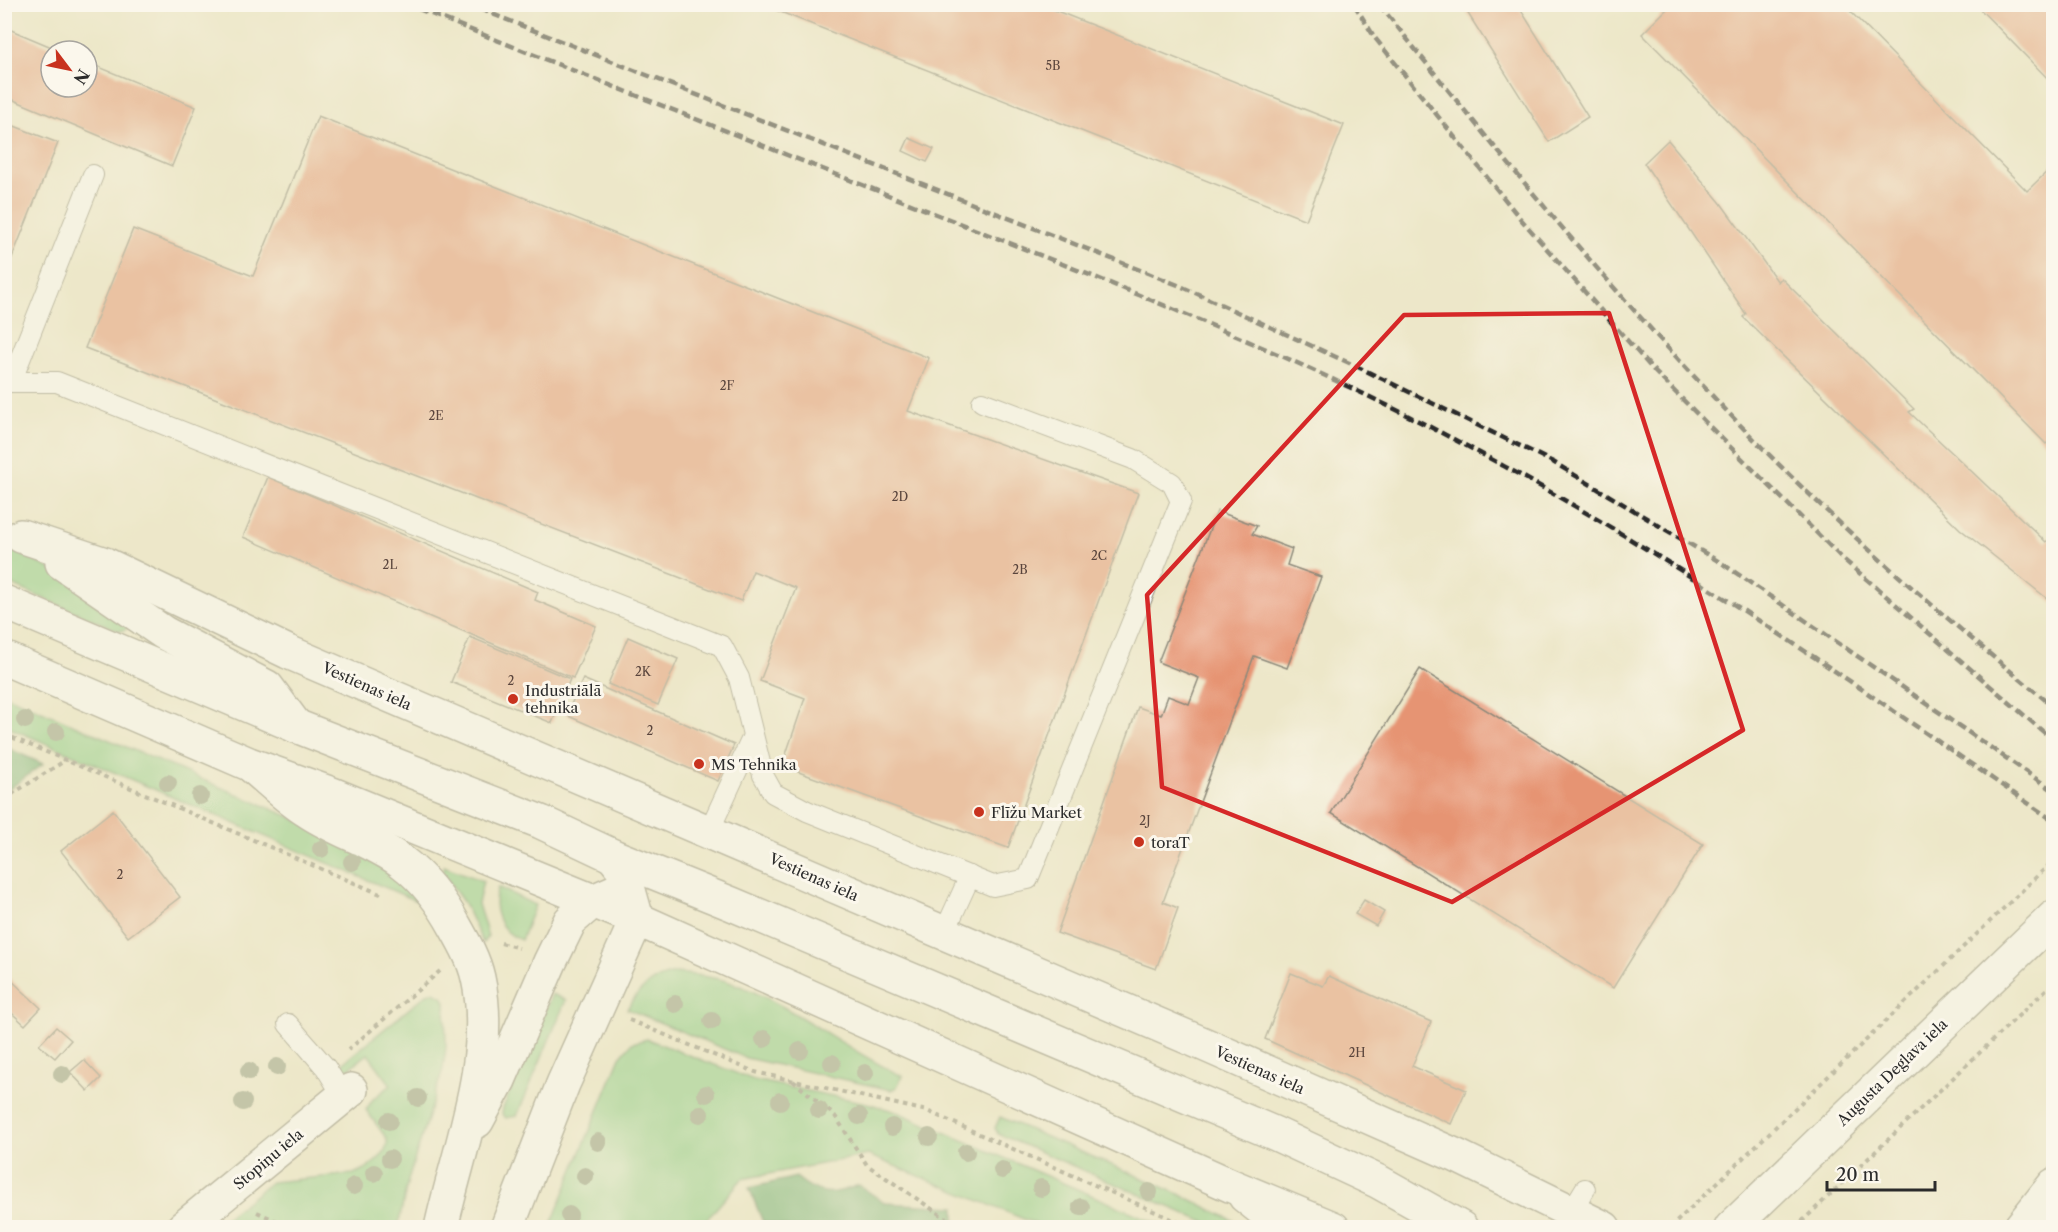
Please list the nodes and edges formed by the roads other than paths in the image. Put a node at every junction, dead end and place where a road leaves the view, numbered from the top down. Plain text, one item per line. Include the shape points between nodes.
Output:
1 (93, 175) dead end
2 (8, 381) edge
3 (982, 402) dead end
4 (13, 533) edge
5 (4, 602) edge
6 (4, 658) edge
7 (296, 726) junction
8 (753, 736) junction
9 (249, 764) junction
10 (709, 831) junction
11 (613, 856) junction
12 (970, 876) junction
13 (685, 885) junction
14 (630, 887) junction
15 (593, 901) junction
16 (2054, 917) edge
17 (637, 919) junction
18 (944, 933) junction
19 (288, 1024) dead end
20 (347, 1093) joint
21 (462, 1149) junction
22 (2054, 1185) edge
23 (1232, 1186) junction
24 (183, 1227) edge
25 (441, 1227) edge
26 (507, 1227) edge
27 (1285, 1227) edge
28 (1333, 1227) edge
29 (1461, 1227) edge
30 (1604, 1227) edge
31 (1731, 1227) edge
32 (2020, 1227) edge

1 - 2 lane
2 - 8 lane via 57,382 722,646 739,678
3 - 12 lane via 1134,459 1172,483 1181,501 1028,879 993,886
4 - 7 main road, Vestienas iela via 164,633 267,687
4 - 10 main road, Vestienas iela via 105,564 288,652
5 - 7 main road
6 - 9 main road
7 - 11 main road via 541,822
8 - 10 lane
8 - 12 lane via 763,775 773,794
9 - 15 main road
9 - 21 main road via 307,811 374,845 421,877 443,904 471,956 479,987 482,1042
10 - 18 main road, Vestienas iela
11 - 13 main road
11 - 14 main road
12 - 18 lane
13 - 14 main road via 653,883
13 - 29 main road via 1276,1134 1379,1182
14 - 15 main road
14 - 17 main road
15 - 17 main road
15 - 21 main road via 570,921 500,1080
16 - 31 main road, Augusta Deglava iela
17 - 23 main road
17 - 26 main road
18 - 30 main road, Vestienas iela via 1457,1156 1578,1200
19 - 20 lane
20 - 24 main road, Stopiņu iela
21 - 25 main road
22 - 32 main road
23 - 27 main road
23 - 28 main road

